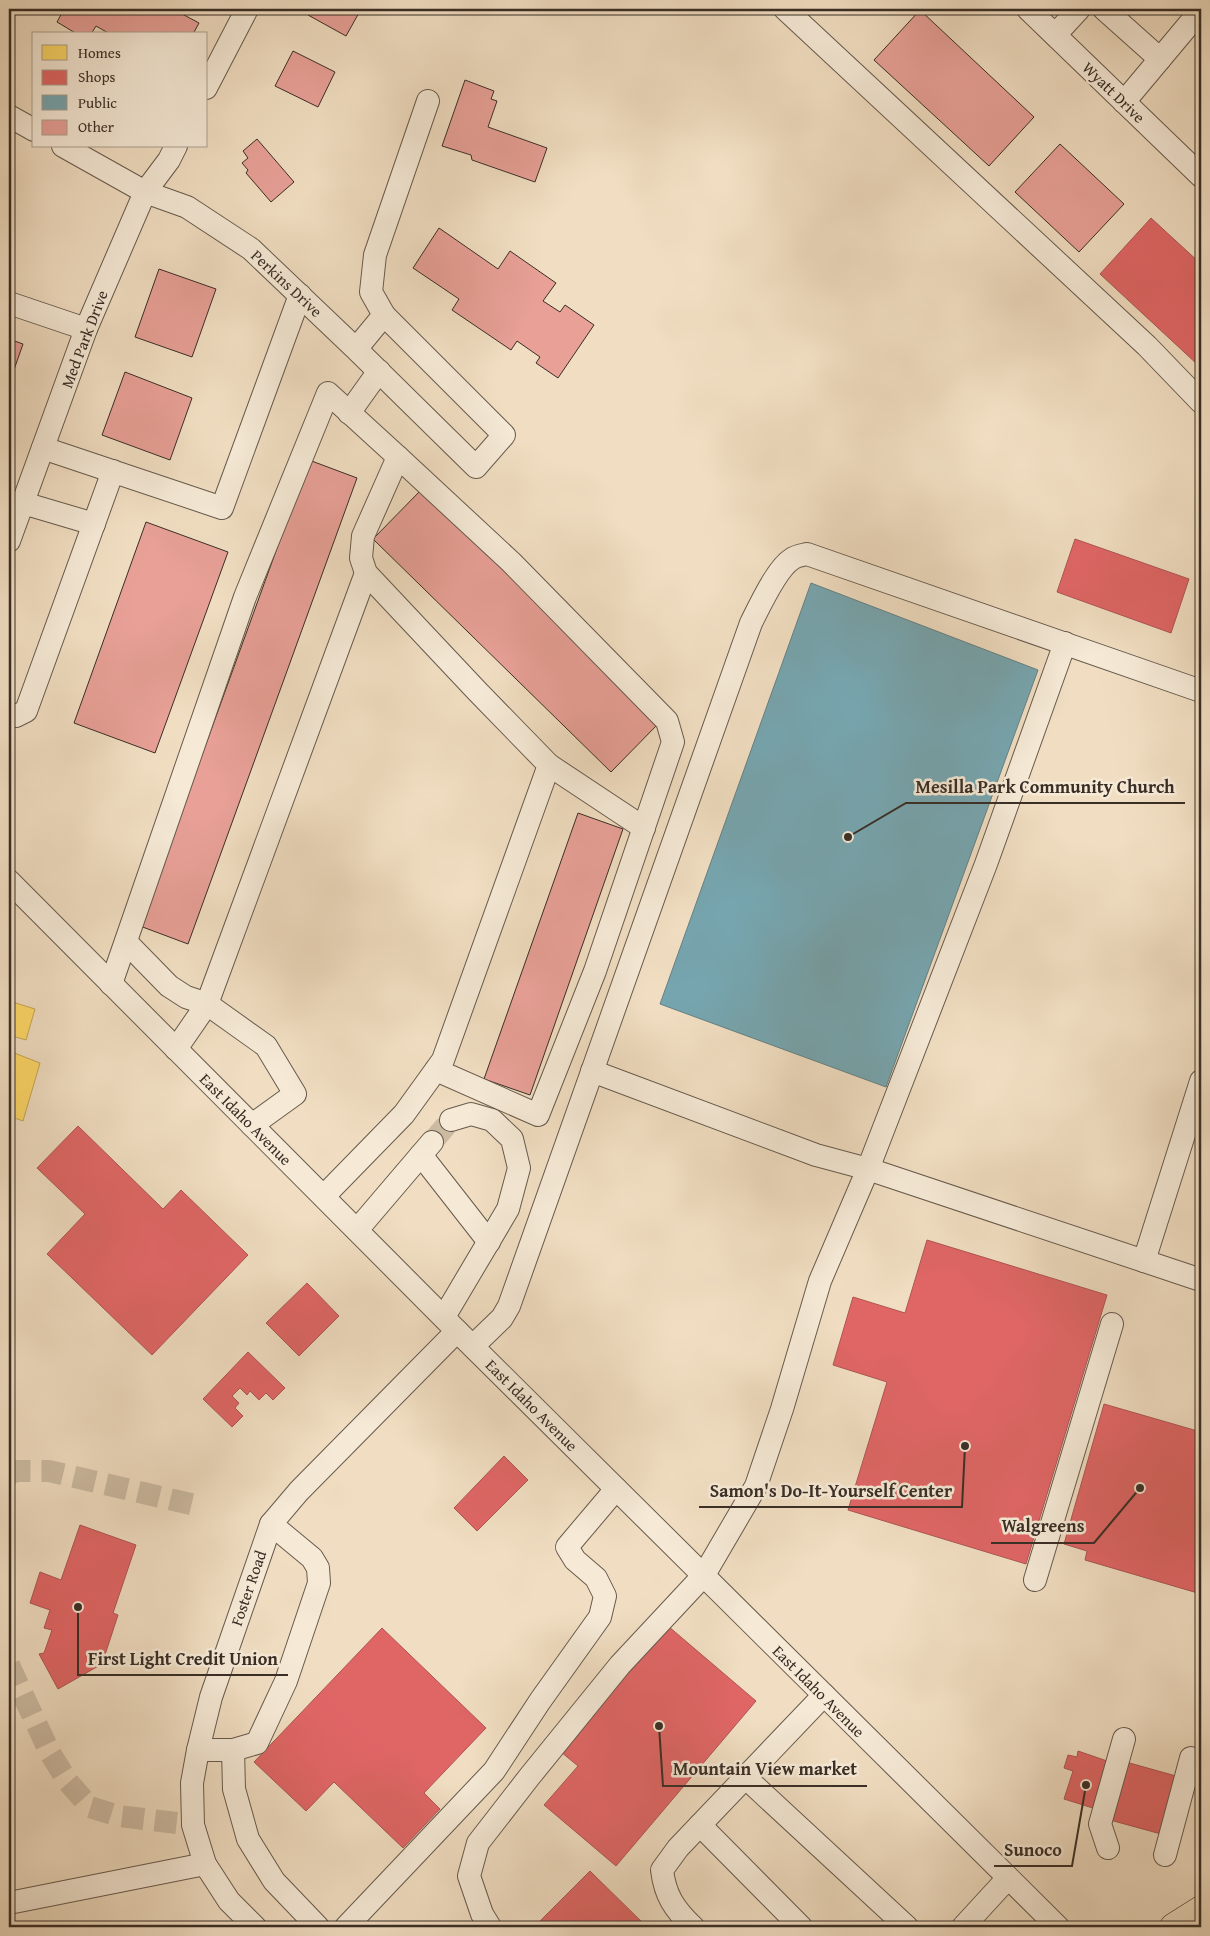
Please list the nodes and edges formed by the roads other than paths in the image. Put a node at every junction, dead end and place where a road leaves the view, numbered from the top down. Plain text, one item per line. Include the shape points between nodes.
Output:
1 (247, 9) edge
2 (785, 9) edge
3 (1028, 9) edge
4 (1079, 9) edge
5 (1104, 9) edge
6 (1201, 10) edge
7 (1055, 35) junction
8 (1160, 59) junction
9 (208, 84) edge
10 (428, 101) dead end
11 (1124, 102) junction
12 (9, 116) edge
13 (32, 129) edge
14 (67, 148) edge
15 (175, 148) edge
16 (1201, 176) edge
17 (145, 192) junction
18 (300, 295) junction
19 (9, 302) edge
20 (384, 316) junction
21 (86, 329) junction
22 (356, 349) junction
23 (379, 371) junction
24 (1201, 402) edge
25 (349, 413) junction
26 (42, 448) junction
27 (398, 457) junction
28 (113, 471) junction
29 (23, 503) junction
30 (94, 524) junction
31 (9, 541) edge
32 (366, 573) junction
33 (1065, 643) junction
34 (1201, 691) edge
35 (9, 714) edge
36 (549, 765) junction
37 (644, 828) junction
38 (9, 881) edge
39 (126, 942) junction
40 (111, 984) junction
41 (207, 1004) junction
42 (176, 1049) junction
43 (436, 1070) junction
44 (592, 1071) junction
45 (1201, 1081) edge
46 (451, 1120) tunnel mouth
47 (252, 1125) junction
48 (868, 1169) junction
49 (324, 1196) junction
50 (357, 1230) junction
51 (489, 1242) junction
52 (1144, 1261) junction
53 (1201, 1280) edge
54 (1112, 1324) dead end
55 (458, 1331) junction
56 (616, 1489) junction
57 (271, 1524) junction
58 (704, 1575) junction
59 (1036, 1580) dead end
60 (824, 1696) junction
61 (1124, 1738) dead end
62 (198, 1750) junction
63 (233, 1750) junction
64 (1191, 1758) dead end
65 (746, 1778) junction
66 (700, 1825) junction
67 (1108, 1848) dead end
68 (1165, 1855) dead end
69 (205, 1864) junction
70 (1008, 1878) junction
71 (9, 1903) edge
72 (1201, 1910) edge
73 (255, 1927) edge
74 (318, 1927) edge
75 (346, 1927) edge
76 (490, 1927) edge
77 (693, 1927) edge
78 (801, 1927) edge
79 (907, 1927) edge
80 (963, 1927) edge
81 (1058, 1927) edge
82 (1174, 1927) edge

1 - 9 street
2 - 24 street via 1140,339
3 - 7 street, Wyatt Drive
4 - 7 street
5 - 8 street
6 - 8 street
7 - 11 street, Wyatt Drive
8 - 11 street
10 - 20 street via 375,256 371,292
11 - 16 street, Wyatt Drive
12 - 13 street
14 - 17 street, Perkins Drive
15 - 17 street, Med Park Drive
17 - 18 street, Perkins Drive via 187,206 251,249
17 - 21 street, Med Park Drive
18 - 22 street, Perkins Drive
18 - 28 street via 222,508
19 - 21 street
20 - 22 street
20 - 23 street, Perkins Drive via 504,435 476,467
21 - 26 street, Med Park Drive
22 - 23 street, Perkins Drive
23 - 25 street
25 - 27 street
25 - 39 street via 328,393 245,597
26 - 28 street
26 - 29 street, Med Park Drive
27 - 32 street via 362,536 361,558
27 - 37 street via 511,562 667,721 673,742
28 - 30 street
29 - 30 street
29 - 31 street, Med Park Drive
30 - 35 street via 26,711 16,716
32 - 36 street
32 - 41 street
33 - 34 street
33 - 44 street via 808,554 792,559 769,588 751,623
33 - 48 street via 986,864
36 - 37 street
36 - 43 street
37 - 43 street via 595,971 538,1115
38 - 40 street, East Idaho Avenue
39 - 40 street
39 - 41 street via 169,986 186,998
40 - 42 street, East Idaho Avenue
41 - 42 street
41 - 47 street via 266,1046 295,1094
42 - 47 street, East Idaho Avenue
43 - 49 street via 404,1114
44 - 48 street via 816,1156
44 - 55 street via 509,1306 502,1318
45 - 52 street
46 - 51 street via 471,1114 492,1120 512,1139 519,1168 508,1209
47 - 49 street, East Idaho Avenue
48 - 52 street
48 - 58 street via 820,1282 756,1486
49 - 50 street, East Idaho Avenue
50 - 51 street via 427,1149
50 - 55 street, East Idaho Avenue
51 - 55 street
52 - 53 street
54 - 59 street
55 - 56 street, East Idaho Avenue
55 - 57 street, Foster Road via 299,1491
56 - 58 street, East Idaho Avenue
56 - 75 street via 567,1547 575,1560 596,1578 605,1596 600,1617 494,1771
57 - 62 street, Foster Road via 211,1697
57 - 63 street via 312,1558 318,1568 319,1583 286,1681 256,1743
58 - 60 street, East Idaho Avenue
58 - 76 street via 620,1665 478,1843 469,1876
60 - 65 street
60 - 70 street, East Idaho Avenue
61 - 67 street via 1100,1824
62 - 63 street
62 - 69 street, Foster Road via 192,1783 193,1825
63 - 74 street via 234,1789 248,1839 274,1880
64 - 68 street
65 - 66 street
65 - 79 street
66 - 77 street via 662,1870 664,1888 678,1913
66 - 78 street
69 - 71 street
69 - 73 street, Foster Road via 229,1901
70 - 80 street
70 - 81 street, East Idaho Avenue
72 - 82 main road

